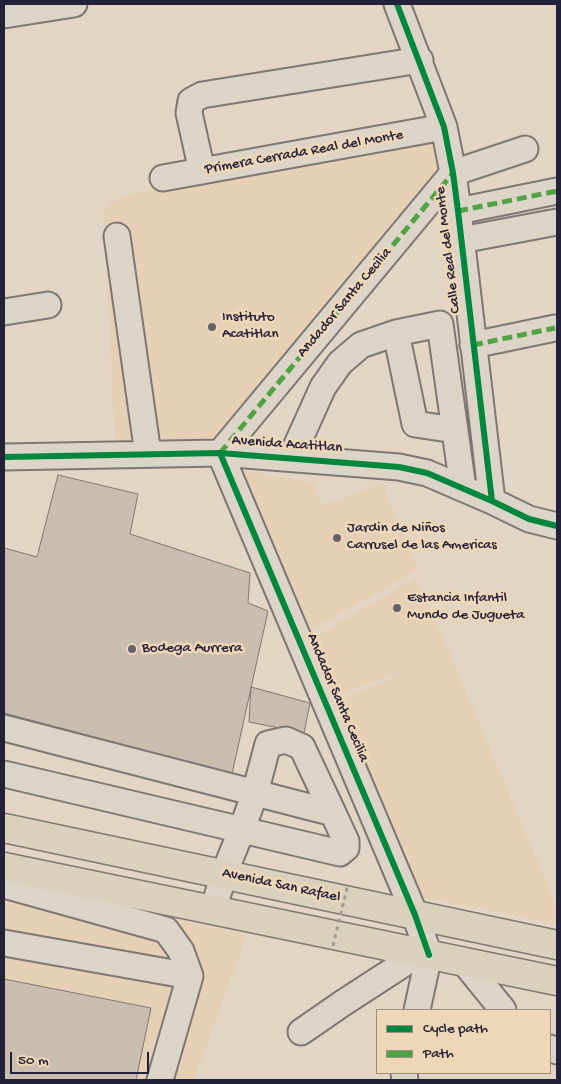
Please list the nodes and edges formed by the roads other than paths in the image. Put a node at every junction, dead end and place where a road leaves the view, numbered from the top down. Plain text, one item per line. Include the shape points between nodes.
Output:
1 (74, 4) edge
2 (398, 4) edge
3 (4, 15) edge
4 (420, 60) junction
5 (444, 127) junction
6 (525, 149) dead end
7 (202, 171) junction
8 (453, 172) junction
9 (164, 178) dead end
10 (557, 191) edge
11 (458, 211) junction
12 (557, 222) edge
13 (117, 236) dead end
14 (461, 240) junction
15 (48, 305) dead end
16 (4, 312) edge
17 (555, 328) dead end
18 (396, 333) junction
19 (474, 345) junction
20 (455, 430) junction
21 (220, 453) junction
22 (148, 454) junction
23 (4, 457) edge
24 (291, 458) junction
25 (464, 488) junction
26 (492, 500) junction
27 (557, 526) edge
28 (4, 728) edge
29 (127, 760) junction
30 (4, 774) edge
31 (254, 793) junction
32 (114, 800) junction
33 (333, 813) junction
34 (4, 828) edge
35 (242, 829) junction
36 (4, 867) edge
37 (224, 874) junction
38 (4, 884) edge
39 (213, 910) junction
40 (415, 915) junction
41 (4, 944) edge
42 (557, 945) edge
43 (424, 954) junction
44 (464, 962) junction
45 (190, 976) junction
46 (557, 981) edge
47 (417, 1009) edge
48 (502, 1009) edge
49 (300, 1032) dead end
50 (160, 1080) edge

1 - 3 street
2 - 4 street, Calle Real del Monte
4 - 5 street, Calle Real del Monte
4 - 7 street via 202,95 191,102 189,113
5 - 7 street, Primera Cerrada Real del Monte
5 - 8 street, Calle Real del Monte
6 - 8 street
7 - 9 street, Primera Cerrada Real del Monte
8 - 11 street, Calle Real del Monte
8 - 21 street, Andador Santa Cecilia
10 - 11 street
11 - 14 street, Calle Real del Monte
12 - 14 street
13 - 22 street
14 - 19 street, Calle Real del Monte
15 - 16 street
17 - 19 street
18 - 20 street via 414,424
18 - 20 street via 440,324
18 - 24 street via 361,345 340,363 323,386
19 - 26 street, Calle Real del Monte
20 - 25 street
21 - 22 street, Avenida Acatitlan
21 - 24 street, Avenida Acatitlan
21 - 40 street, Andador Santa Cecilia
22 - 23 street, Avenida Acatitlan
24 - 25 street, Avenida Acatitlan via 399,467 427,473
25 - 26 street, Avenida Acatitlan
26 - 27 street, Avenida Acatitlan via 529,519
28 - 29 street
29 - 31 street
29 - 32 street
30 - 32 street
31 - 33 street
31 - 33 street via 268,744 286,740 302,747
31 - 35 street
32 - 35 street
33 - 35 street via 346,842 346,848 340,853
34 - 37 main road, Avenida San Rafael
35 - 37 street
36 - 39 main road
37 - 39 street
37 - 40 main road, Avenida San Rafael
38 - 45 street via 166,930 182,950
39 - 43 main road
40 - 42 main road, Avenida San Rafael
40 - 43 street, Andador Santa Cecilia
41 - 45 street
43 - 44 main road
43 - 47 street
43 - 49 street
44 - 46 main road
44 - 48 street
45 - 50 street

